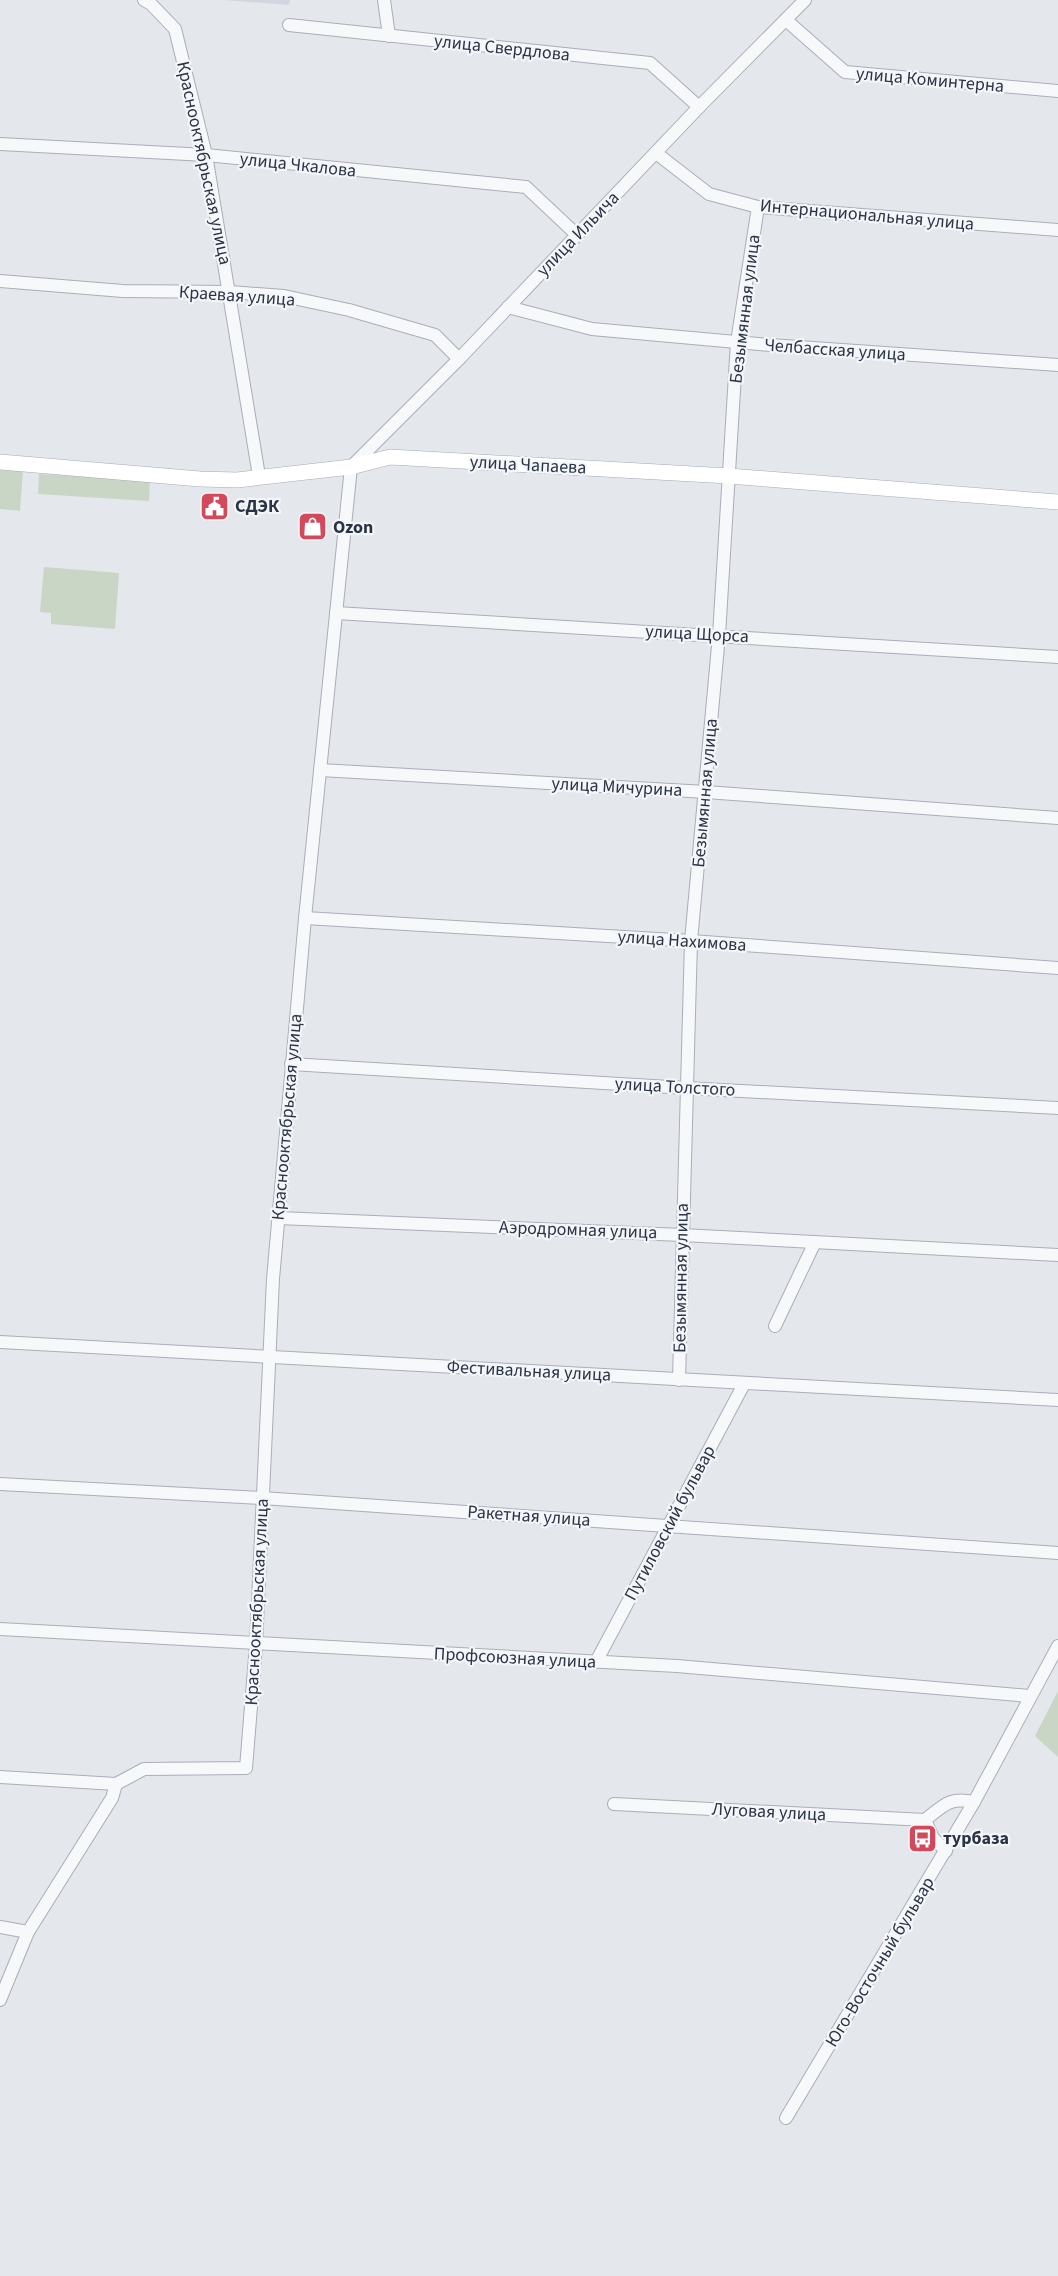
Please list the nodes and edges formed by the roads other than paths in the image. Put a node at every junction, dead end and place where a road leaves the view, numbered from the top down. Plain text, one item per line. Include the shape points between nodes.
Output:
1 (144, 0) edge
2 (384, 0) edge
3 (805, 0) edge
4 (786, 20) junction
5 (289, 25) dead end
6 (389, 36) junction
7 (1058, 91) edge
8 (699, 107) junction
9 (0, 144) edge
10 (656, 153) junction
11 (206, 155) junction
12 (758, 207) junction
13 (1058, 230) edge
14 (577, 235) junction
15 (0, 281) edge
16 (230, 292) junction
17 (508, 307) junction
18 (737, 342) junction
19 (459, 359) junction
20 (1058, 365) edge
21 (0, 462) edge
22 (351, 467) junction
23 (260, 476) junction
24 (729, 476) junction
25 (1058, 502) edge
26 (336, 613) junction
27 (719, 635) junction
28 (1058, 657) edge
29 (320, 770) junction
30 (706, 792) junction
31 (1058, 818) edge
32 (305, 918) junction
33 (691, 941) junction
34 (1058, 968) edge
35 (291, 1064) junction
36 (686, 1088) junction
37 (1058, 1107) edge
38 (279, 1218) junction
39 (682, 1234) junction
40 (815, 1242) junction
41 (1058, 1255) edge
42 (775, 1326) dead end
43 (0, 1342) edge
44 (270, 1357) junction
45 (679, 1380) junction
46 (744, 1384) junction
47 (1058, 1400) edge
48 (0, 1484) edge
49 (262, 1498) junction
50 (670, 1525) junction
51 (1058, 1553) edge
52 (0, 1629) edge
53 (256, 1645) junction
54 (1058, 1646) edge
55 (596, 1662) junction
56 (1029, 1696) junction
57 (0, 1777) edge
58 (116, 1784) junction
59 (974, 1802) junction
60 (614, 1804) dead end
61 (925, 1820) junction
62 (946, 1851) junction
63 (0, 1927) edge
64 (28, 1932) junction
65 (0, 2000) edge
66 (786, 2118) dead end

1 - 11 street, Краснооктябрьская улица via 175,29
2 - 6 street
3 - 4 street, улица Ильича
4 - 7 street, улица Коминтерна via 844,72
4 - 8 street, улица Ильича
5 - 6 street, улица Свердлова
6 - 8 street, улица Свердлова via 650,63
8 - 10 street, улица Ильича
9 - 11 street, улица Чкалова
10 - 12 street, Интернациональная улица via 709,194
10 - 14 street, улица Ильича
11 - 14 street, улица Чкалова via 526,187
11 - 16 street, Краснооктябрьская улица
12 - 13 street, Интернациональная улица
12 - 18 street, Безымянная улица
14 - 17 street, улица Ильича
15 - 16 street, Краевая улица via 123,291
16 - 19 street, Краевая улица via 284,296 435,335
16 - 23 street, Краснооктябрьская улица
17 - 18 street, Челбасская улица via 592,329
17 - 19 street, улица Ильича
18 - 20 street, Челбасская улица
18 - 24 street, Безымянная улица
19 - 22 street, улица Ильича
21 - 23 main road, улица Чапаева via 200,479
22 - 23 main road, улица Чапаева
22 - 24 main road, улица Чапаева via 390,458
22 - 26 street, Краснооктябрьская улица
24 - 25 main road, улица Чапаева
24 - 27 street, Безымянная улица
26 - 27 street, улица Щорса
26 - 29 street, Краснооктябрьская улица
27 - 28 street, улица Щорса
27 - 30 street, Безымянная улица
29 - 30 street, улица Мичурина
29 - 32 street, Краснооктябрьская улица
30 - 31 street, улица Мичурина
30 - 33 street, Безымянная улица
32 - 33 street, улица Нахимова
32 - 35 street, Краснооктябрьская улица
33 - 34 street, улица Нахимова
33 - 36 street, Безымянная улица
35 - 36 street, улица Толстого
35 - 38 street, Краснооктябрьская улица
36 - 37 street, улица Толстого
36 - 39 street, Безымянная улица
38 - 39 street, Аэродромная улица
38 - 44 street, Краснооктябрьская улица
39 - 40 street, Аэродромная улица
39 - 45 street, Безымянная улица
40 - 41 street, Аэродромная улица
40 - 42 street
43 - 44 street, Фестивальная улица
44 - 45 street, Фестивальная улица
44 - 49 street, Краснооктябрьская улица
45 - 46 street, Фестивальная улица
46 - 47 street, Фестивальная улица
46 - 50 street, Путиловский бульвар
48 - 49 street, Ракетная улица
49 - 50 street, Ракетная улица
49 - 53 street, Краснооктябрьская улица
50 - 51 street, Ракетная улица
50 - 55 street, Путиловский бульвар
52 - 53 street, Профсоюзная улица
53 - 55 street, Профсоюзная улица
53 - 58 street, Краснооктябрьская улица via 246,1768 144,1768
54 - 56 street, Юго-Восточный бульвар
55 - 56 street, Профсоюзная улица
56 - 59 street, Юго-Восточный бульвар
57 - 58 street
58 - 64 street via 112,1798
59 - 61 street via 959,1799 944,1804
59 - 62 street, Юго-Восточный бульвар
60 - 61 street, Луговая улица
61 - 62 street via 933,1838
62 - 66 street, Юго-Восточный бульвар
63 - 64 street
64 - 65 street

